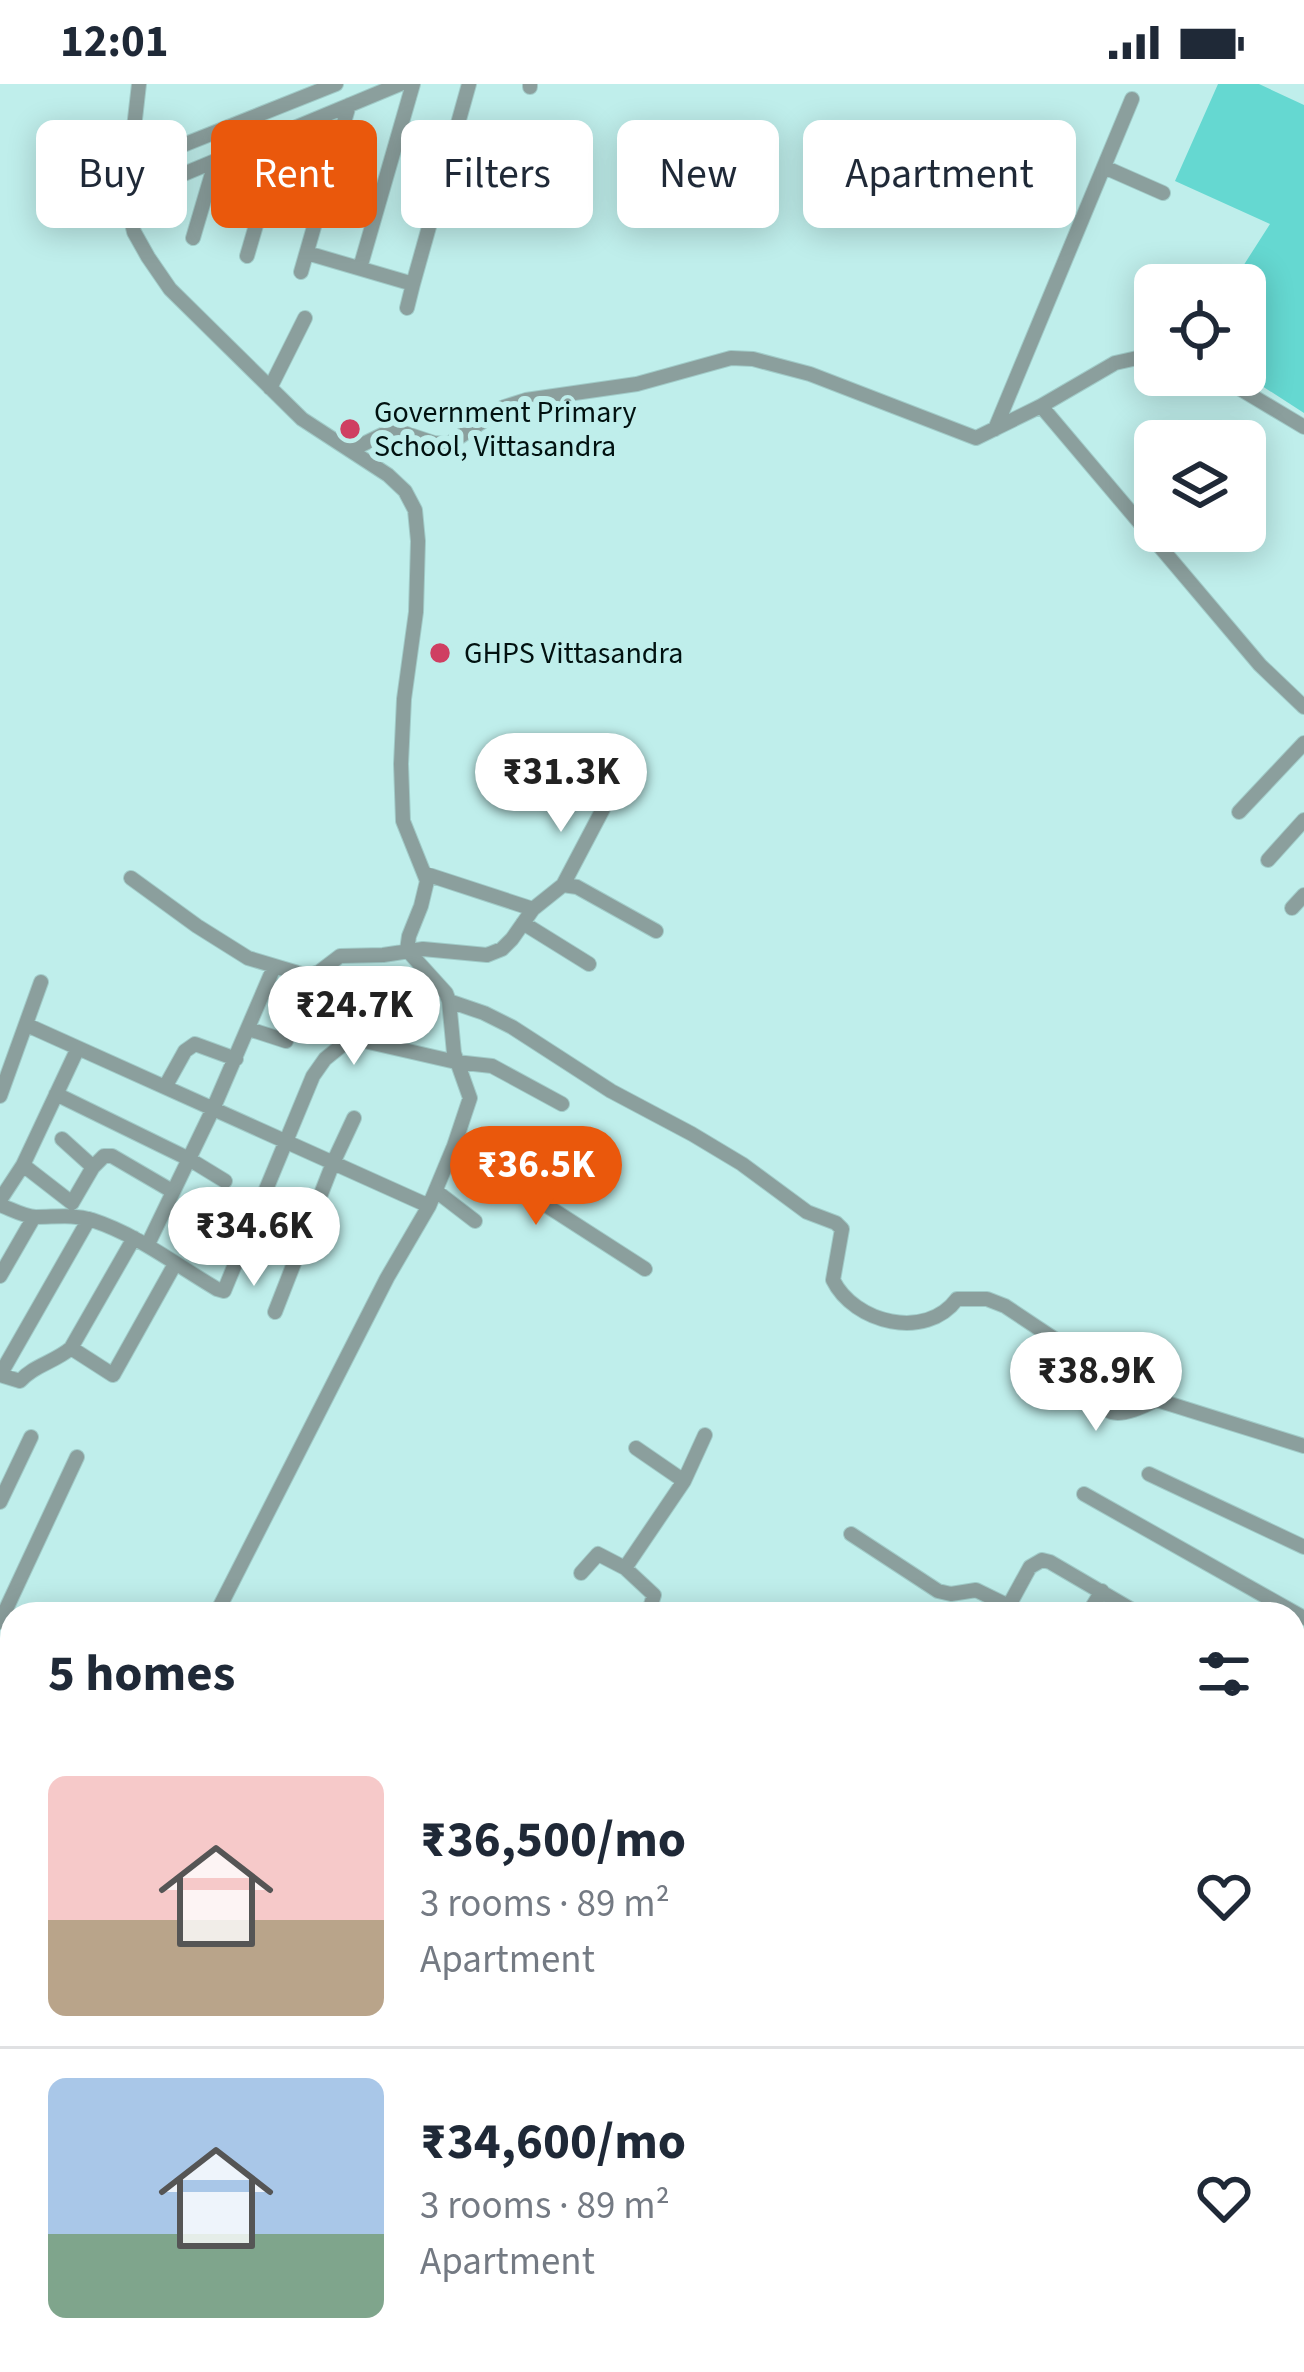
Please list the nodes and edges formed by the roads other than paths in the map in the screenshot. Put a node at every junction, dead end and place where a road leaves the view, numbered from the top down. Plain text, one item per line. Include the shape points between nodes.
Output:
1 (139, 84) edge
2 (336, 84) edge
3 (400, 84) edge
4 (413, 84) edge
5 (470, 84) edge
6 (300, 92) edge
7 (1132, 99) dead end
8 (349, 105) junction
9 (134, 120) edge
10 (315, 120) edge
11 (187, 141) edge
12 (1104, 166) junction
13 (211, 178) edge
14 (1163, 193) dead end
15 (133, 228) edge
16 (255, 228) edge
17 (194, 238) dead end
18 (307, 253) junction
19 (247, 256) dead end
20 (360, 268) junction
21 (302, 272) dead end
22 (413, 284) junction
23 (407, 308) dead end
24 (304, 318) dead end
25 (1134, 359) edge
26 (271, 388) junction
27 (1252, 396) edge
28 (1041, 406) junction
29 (1304, 427) edge
30 (995, 429) junction
31 (351, 450) junction
32 (1304, 707) edge
33 (1304, 743) edge
34 (603, 809) dead end
35 (1239, 812) dead end
36 (1304, 820) edge
37 (1268, 860) dead end
38 (426, 874) junction
39 (131, 878) dead end
40 (563, 885) junction
41 (1304, 895) edge
42 (1292, 908) dead end
43 (533, 909) junction
44 (523, 923) junction
45 (656, 931) dead end
46 (407, 950) junction
47 (589, 964) dead end
48 (274, 967) junction
49 (41, 982) dead end
50 (449, 1001) junction
51 (26, 1025) junction
52 (249, 1028) junction
53 (286, 1041) dead end
54 (78, 1048) junction
55 (236, 1059) junction
56 (456, 1062) junction
57 (165, 1087) junction
58 (56, 1094) junction
59 (0, 1096) edge
60 (562, 1104) dead end
61 (213, 1109) junction
62 (354, 1118) dead end
63 (62, 1139) dead end
64 (284, 1142) junction
65 (454, 1146) junction
66 (188, 1160) junction
67 (334, 1163) junction
68 (23, 1165) junction
69 (93, 1167) junction
70 (225, 1181) dead end
71 (172, 1191) junction
72 (433, 1198) junction
73 (1, 1201) edge
74 (34, 1217) junction
75 (89, 1219) junction
76 (475, 1221) dead end
77 (141, 1241) junction
78 (175, 1264) junction
79 (645, 1269) dead end
80 (0, 1276) edge
81 (275, 1312) dead end
82 (71, 1348) junction
83 (1104, 1371) junction
84 (0, 1375) edge
85 (1156, 1400) junction
86 (705, 1436) dead end
87 (31, 1437) dead end
88 (1304, 1446) edge
89 (636, 1448) dead end
90 (76, 1457) dead end
91 (1148, 1474) dead end
92 (684, 1481) junction
93 (1084, 1494) dead end
94 (0, 1502) edge
95 (851, 1534) dead end
96 (1304, 1547) edge
97 (625, 1568) junction
98 (581, 1574) dead end
99 (1102, 1592) junction
100 (9, 1602) edge
101 (222, 1602) edge
102 (651, 1602) edge
103 (995, 1602) edge
104 (1011, 1602) edge
105 (1096, 1602) edge
106 (1119, 1602) edge
107 (1276, 1602) edge

1 - 9 street
2 - 6 street
3 - 8 street
4 - 20 street
5 - 22 street
6 - 11 street
7 - 12 street
8 - 10 street
8 - 18 street
12 - 14 street
12 - 30 street
13 - 17 street
15 - 26 street via 170,289
16 - 19 street
18 - 20 street
18 - 21 street
20 - 22 street
22 - 23 street
24 - 26 street
25 - 28 street
26 - 31 street via 308,425
27 - 29 street
28 - 30 street
28 - 32 street via 1259,665
30 - 31 street via 976,439 810,374 730,358 638,384 526,400 448,443 398,431
31 - 38 street via 397,483 415,510 416,612 401,764 404,821
33 - 35 street
34 - 40 street
36 - 37 street
38 - 43 street
38 - 46 street
39 - 48 street via 248,958
40 - 43 street
40 - 45 street
41 - 42 street
43 - 44 street
44 - 46 street via 487,955
44 - 47 street
46 - 48 street via 340,956 308,976
46 - 50 street
48 - 52 street
49 - 51 street
50 - 56 street
50 - 83 street via 512,1027 742,1164 807,1212 836,1222 842,1229 833,1280 846,1301 903,1325 937,1317 957,1299 987,1299
51 - 54 street
51 - 59 street
52 - 53 street
52 - 55 street
54 - 57 street
54 - 58 street
55 - 57 street via 195,1044
55 - 61 street
56 - 60 street via 492,1066
56 - 64 street via 360,1040 341,1046 313,1076
56 - 65 street via 470,1097
57 - 61 street
58 - 66 street
58 - 68 street
61 - 64 street
61 - 66 street
62 - 67 street
63 - 69 street
64 - 67 street
64 - 78 street via 226,1289
65 - 72 street
65 - 79 street
66 - 70 street
66 - 71 street
67 - 72 street
67 - 81 street
68 - 69 street via 72,1202
68 - 73 street
69 - 71 street via 112,1156
71 - 77 street
72 - 76 street
72 - 101 street
73 - 74 street
74 - 75 street
74 - 80 street
75 - 77 street
75 - 84 street
77 - 78 street
77 - 82 street
78 - 82 street via 113,1375
82 - 84 street via 20,1381
83 - 85 street
83 - 85 street via 1107,1412
85 - 88 street
86 - 92 street
87 - 94 street
89 - 92 street
90 - 100 street
91 - 96 street
92 - 97 street
93 - 107 street
95 - 103 street via 938,1592 976,1590
97 - 98 street via 598,1554
97 - 102 street
99 - 104 street via 1042,1560
99 - 105 street
99 - 106 street

